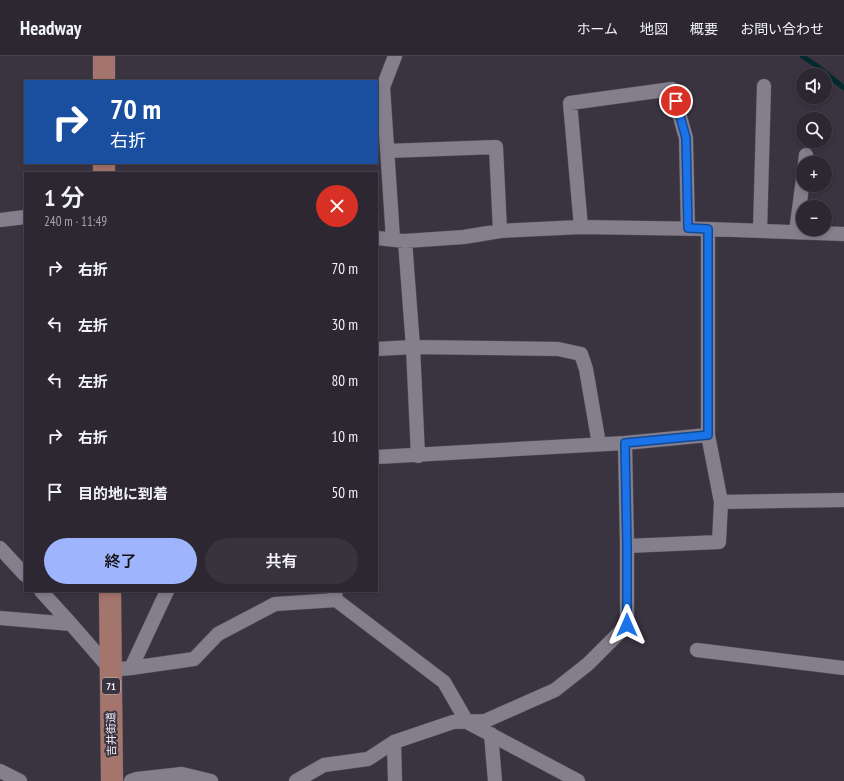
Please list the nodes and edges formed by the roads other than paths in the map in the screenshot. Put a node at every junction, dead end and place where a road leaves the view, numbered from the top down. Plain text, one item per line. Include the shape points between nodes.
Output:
1 (104, 56) edge
2 (395, 56) edge
3 (104, 80) edge
4 (764, 86) dead end
5 (387, 151) junction
6 (24, 216) edge
7 (0, 220) edge
8 (580, 227) junction
9 (688, 228) junction
10 (708, 229) junction
11 (500, 231) junction
12 (760, 231) junction
13 (796, 232) edge
14 (832, 234) edge
15 (844, 234) edge
16 (378, 238) edge
17 (399, 240) junction
18 (413, 347) junction
19 (378, 349) edge
20 (708, 435) junction
21 (625, 443) junction
22 (599, 444) junction
23 (418, 456) junction
24 (378, 457) edge
25 (844, 500) edge
26 (722, 502) junction
27 (627, 546) junction
28 (0, 548) edge
29 (24, 574) edge
30 (41, 592) edge
31 (110, 592) edge
32 (166, 592) edge
33 (335, 596) edge
34 (0, 618) edge
35 (71, 624) junction
36 (697, 650) dead end
37 (844, 668) edge
38 (121, 669) junction
39 (467, 722) junction
40 (491, 734) junction
41 (394, 742) junction
42 (0, 771) edge
43 (20, 781) edge
44 (112, 781) edge
45 (131, 781) edge
46 (212, 781) edge
47 (296, 781) edge
48 (395, 781) edge
49 (495, 781) edge
50 (578, 781) edge

1 - 3 main road
2 - 5 street via 384,87
4 - 12 street
5 - 11 street via 496,147
5 - 17 street
6 - 7 street
8 - 9 street
8 - 9 street via 570,103 672,89 686,138
8 - 11 street
9 - 10 street
10 - 12 street
10 - 20 street
11 - 17 street via 464,237
12 - 13 street
14 - 15 street
16 - 17 street
17 - 18 street
18 - 19 street
18 - 22 street via 558,349 581,354
18 - 23 street
20 - 21 street
20 - 26 street
21 - 22 street
21 - 27 street
22 - 23 street
23 - 24 street
25 - 26 street
26 - 27 street via 719,542
27 - 39 street via 627,625 588,664 555,690 485,721
28 - 29 street
30 - 35 street
31 - 38 main road, 吉井街道 / 71
32 - 38 street
33 - 38 street via 275,604 218,634 194,659
33 - 39 street via 444,682
34 - 35 street
35 - 38 street
36 - 37 street
38 - 44 main road, 吉井街道 / 71
39 - 40 street
39 - 41 street via 453,722
40 - 49 street
40 - 50 street
41 - 47 street via 368,759 324,765
41 - 48 street
42 - 43 street
45 - 46 street via 137,778 182,774

